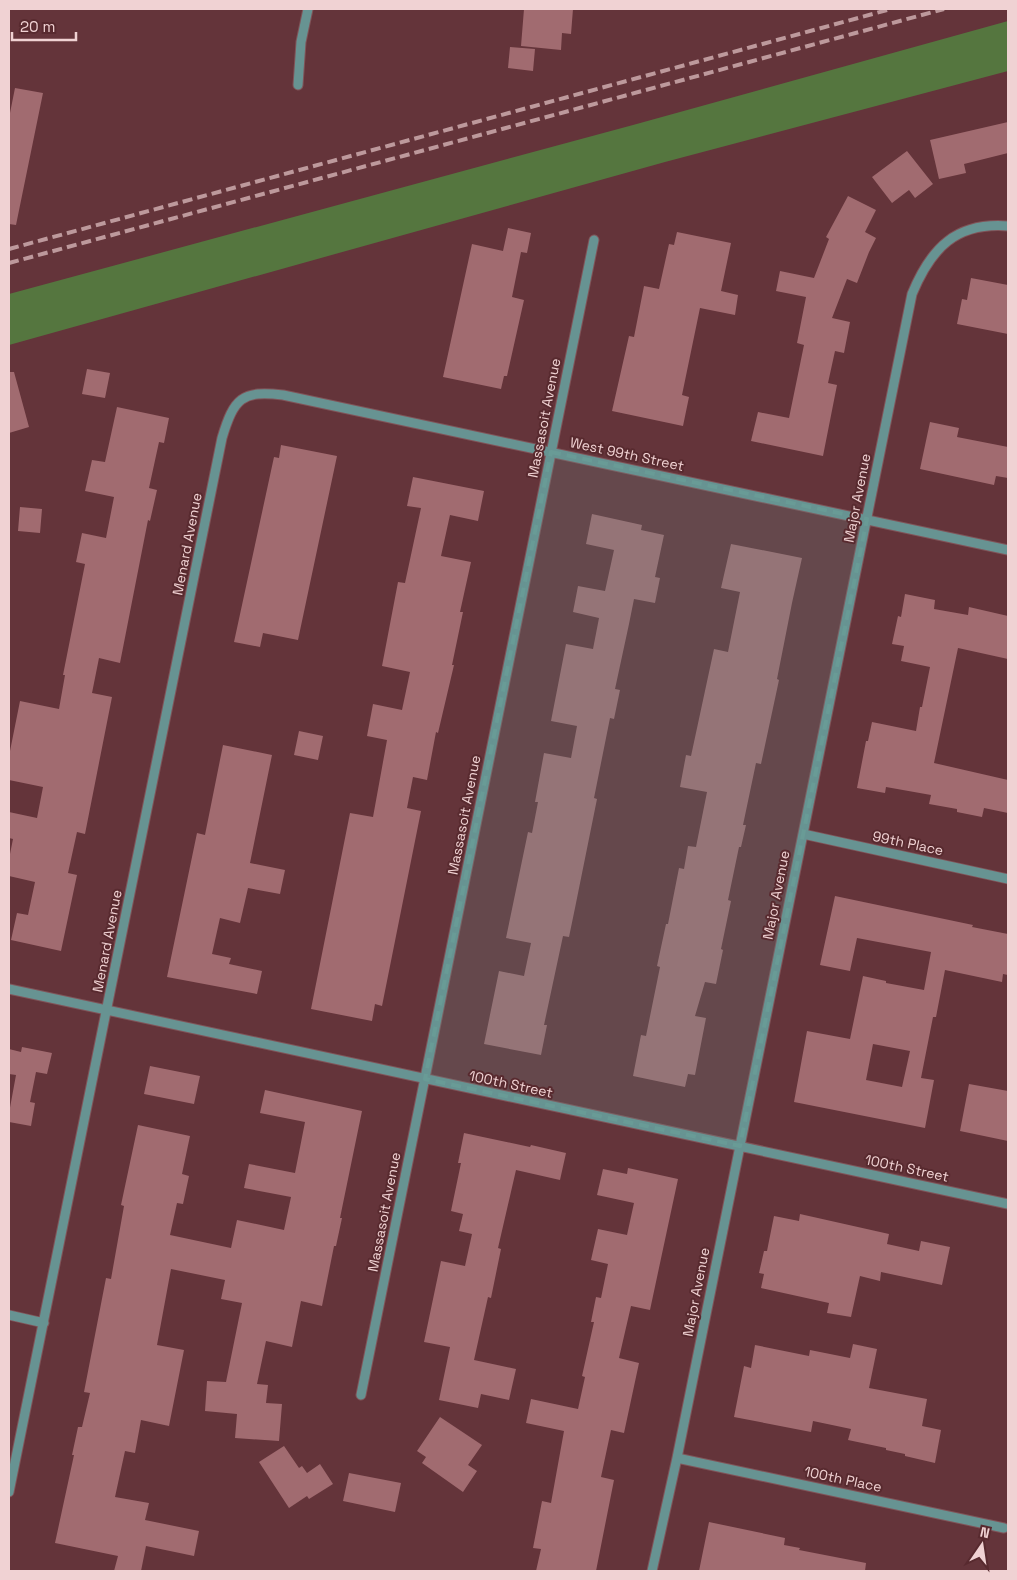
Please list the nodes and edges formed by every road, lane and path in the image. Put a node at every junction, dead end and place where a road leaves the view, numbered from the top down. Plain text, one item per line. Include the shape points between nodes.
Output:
1 (308, 9) edge
2 (298, 85) dead end
3 (1008, 226) edge
4 (594, 240) dead end
5 (240, 399) joint
6 (551, 452) junction
7 (867, 519) junction
8 (1008, 550) edge
9 (803, 834) junction
10 (1008, 879) edge
11 (9, 989) edge
12 (107, 1011) junction
13 (424, 1079) junction
14 (740, 1146) junction
15 (1008, 1204) edge
16 (9, 1315) edge
17 (44, 1323) junction
18 (361, 1396) dead end
19 (677, 1458) junction
20 (9, 1492) edge
21 (1004, 1528) dead end
22 (652, 1571) edge

1 - 2 street via 301,42
3 - 7 street, Major Avenue via 972,228 954,236 933,255 921,273 912,294
4 - 6 street, Massasoit Avenue
5 - 6 street, West 99th Street via 250,394 284,395
5 - 12 street, Menard Avenue via 222,438
6 - 7 street, West 99th Street
6 - 13 street, Massasoit Avenue
7 - 8 street, West 99th Street
7 - 9 street, Major Avenue
9 - 10 street, 99th Place
9 - 14 street, Major Avenue
11 - 12 street, 100th Street
12 - 13 street, 100th Street
12 - 17 street, Menard Avenue
13 - 14 street, 100th Street
13 - 18 street, Massasoit Avenue
14 - 15 street, 100th Street
14 - 19 street, Major Avenue
16 - 17 street
17 - 20 street, Menard Avenue
19 - 21 street, 100th Place
19 - 22 street, Major Avenue

